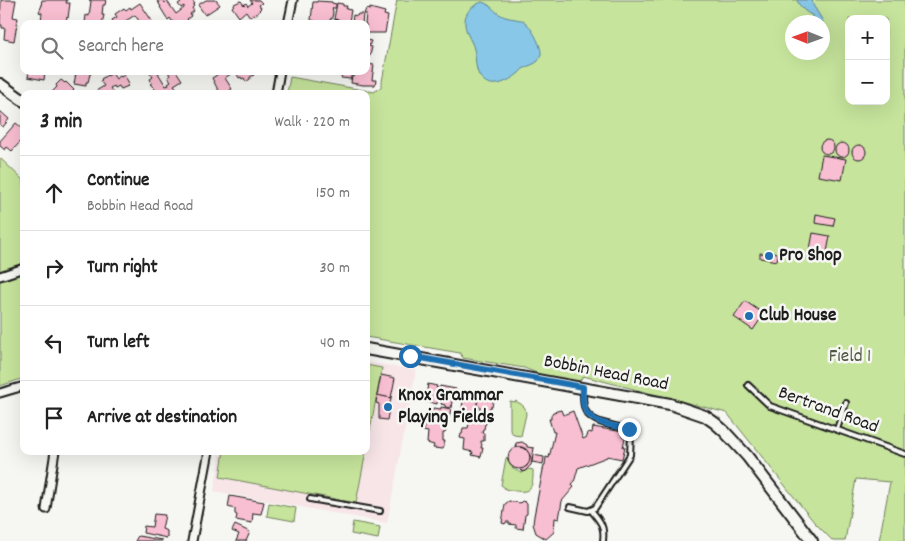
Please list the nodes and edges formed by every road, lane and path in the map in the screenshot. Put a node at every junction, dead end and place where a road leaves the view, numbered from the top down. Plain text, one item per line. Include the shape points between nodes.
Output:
1 (293, 0) edge
2 (289, 20) edge
3 (279, 75) edge
4 (0, 84) edge
5 (277, 90) edge
6 (20, 99) edge
7 (20, 269) edge
8 (0, 276) edge
9 (370, 349) edge
10 (748, 386) dead end
11 (20, 387) edge
12 (583, 387) junction
13 (0, 393) edge
14 (846, 403) dead end
15 (836, 429) junction
16 (905, 454) edge
17 (54, 455) edge
18 (208, 455) edge
19 (310, 499) dead end
20 (570, 507) dead end
21 (46, 509) dead end
22 (591, 510) junction
23 (380, 511) dead end
24 (192, 541) edge
25 (603, 541) edge
26 (812, 541) edge

1 - 2 street
3 - 5 street
4 - 6 main road
7 - 8 street
9 - 12 main road, Bobbin Head Road
10 - 15 lane, Bertrand Road via 770,406
11 - 13 street
12 - 22 lane via 584,408 589,416 629,429 631,435 630,455
12 - 26 main road, Bobbin Head Road via 670,404 715,423 747,456
14 - 15 lane
15 - 16 lane, Bertrand Road
17 - 21 street
18 - 24 street
19 - 23 lane
20 - 22 lane
22 - 25 lane via 602,523

